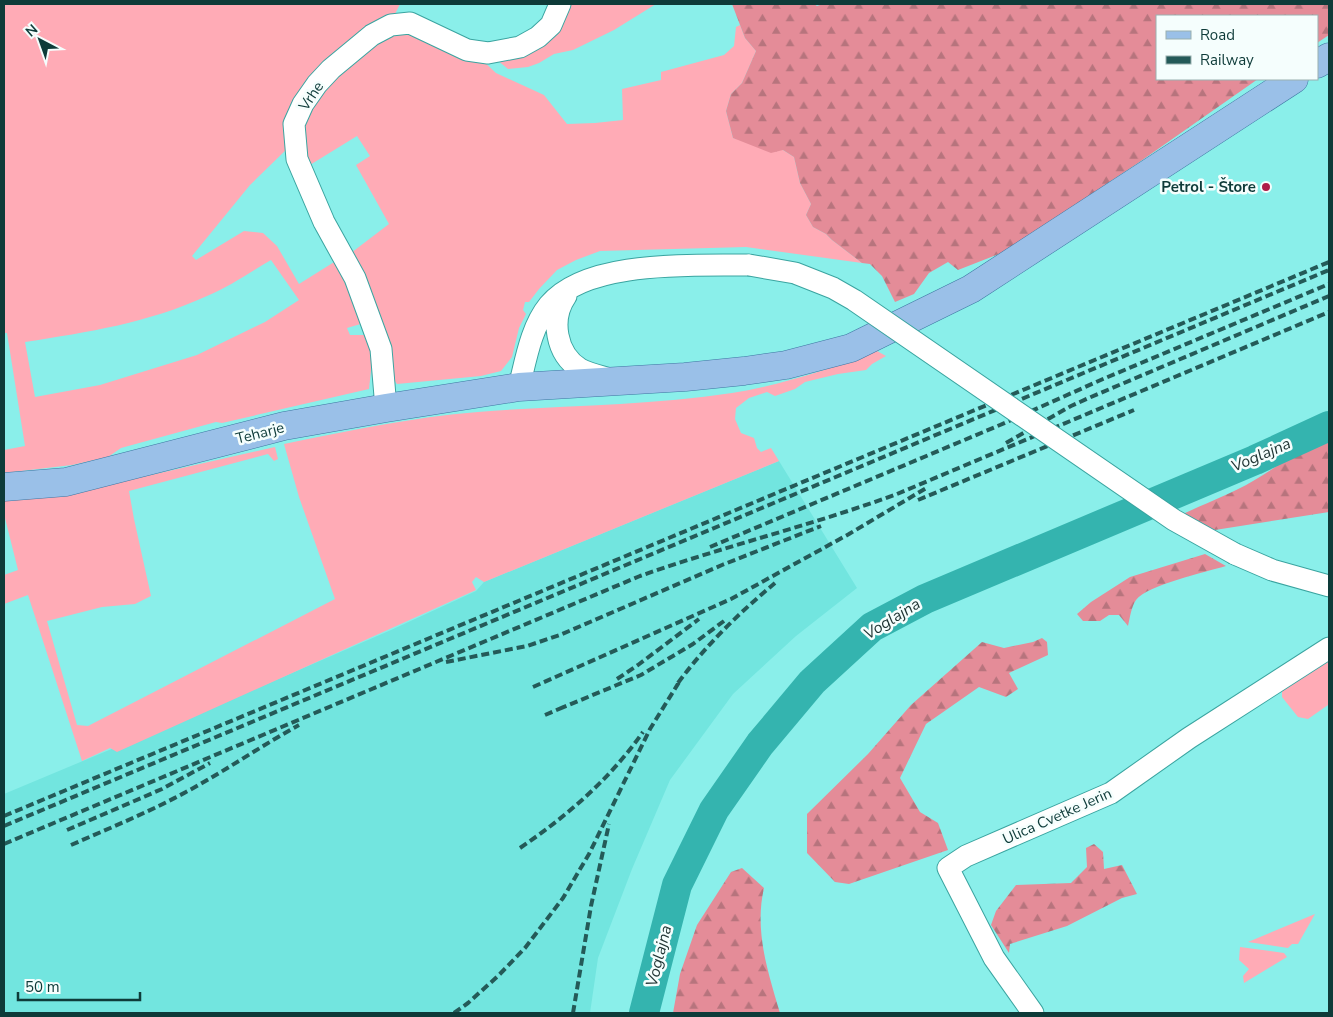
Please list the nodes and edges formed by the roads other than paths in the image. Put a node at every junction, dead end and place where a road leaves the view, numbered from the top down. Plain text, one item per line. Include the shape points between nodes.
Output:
1 (560, 4) edge
2 (1329, 57) edge
3 (1318, 63) edge
4 (1292, 80) edge
5 (580, 283) junction
6 (618, 381) junction
7 (519, 386) junction
8 (386, 408) junction
9 (4, 487) edge
10 (1329, 586) edge
11 (1329, 648) edge
12 (1033, 1013) edge

1 - 8 street, Vrhe via 551,25 538,37 520,48 488,53 468,50 410,23 391,25 372,35 330,69 303,104 294,124 297,159 324,222 355,278 381,349
2 - 3 main road
4 - 6 main road, Teharje via 971,289 851,348 778,366
5 - 6 street via 571,290 559,309 556,319 560,342 570,360 580,368
5 - 7 street via 558,295 548,306 527,353
5 - 10 street, bridge via 629,270 749,265 795,273 834,288 1174,520 1235,554 1272,570
6 - 7 main road, Teharje
7 - 8 main road, Teharje
8 - 9 main road, Teharje via 284,426 66,482
11 - 12 street, Ulica Cvetke Jerin via 1189,738 1111,793 966,856 948,868 994,958

